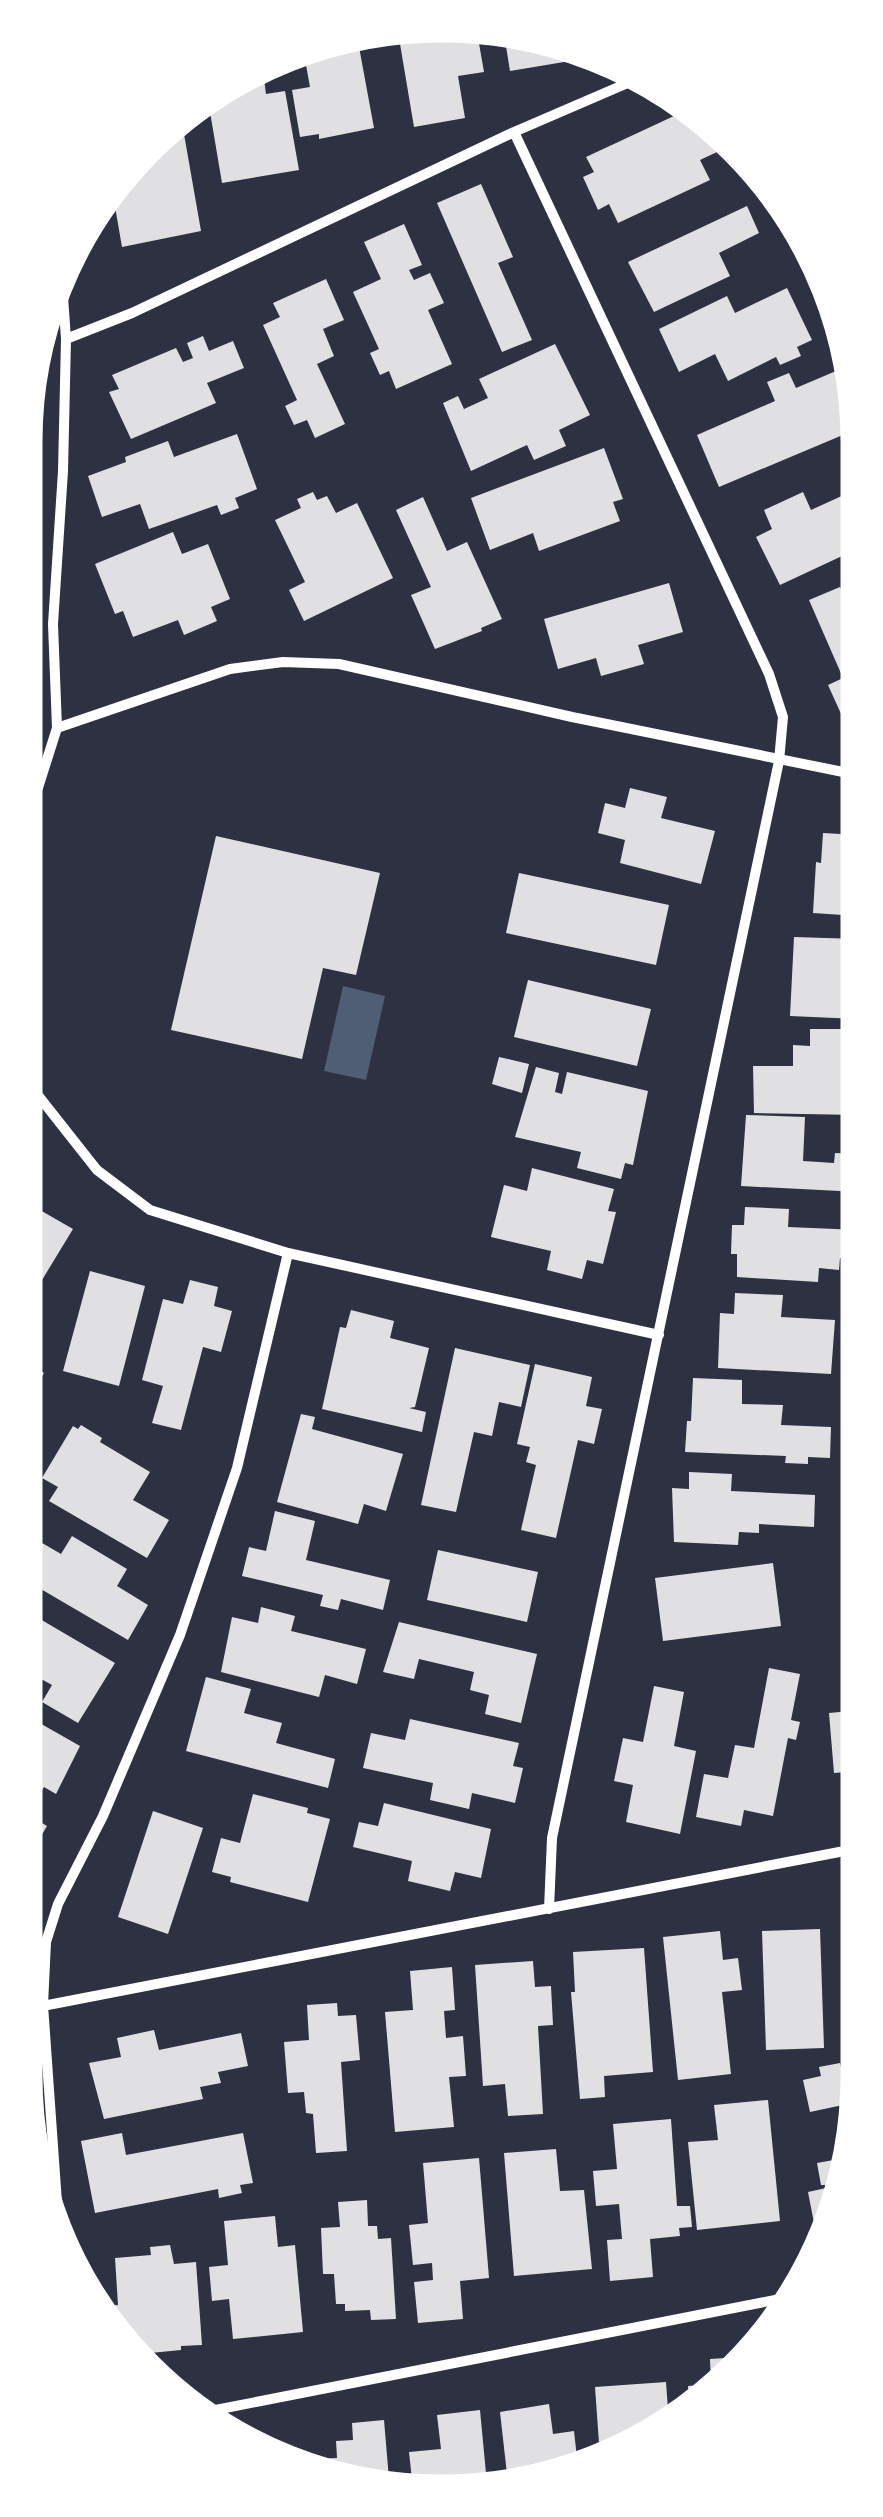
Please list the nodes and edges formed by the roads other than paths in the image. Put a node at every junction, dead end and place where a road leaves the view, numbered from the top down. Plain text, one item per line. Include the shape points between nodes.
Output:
1 (625, 84) edge
2 (514, 132) junction
3 (64, 306) edge
4 (66, 339) junction
5 (57, 728) junction
6 (779, 761) junction
7 (843, 772) edge
8 (40, 781) edge
9 (40, 1098) edge
10 (288, 1253) junction
11 (659, 1335) junction
12 (843, 1851) edge
13 (549, 1909) junction
14 (43, 2006) junction
15 (40, 2007) edge
16 (56, 2186) edge
17 (774, 2300) edge
18 (219, 2409) edge

1 - 2 street
2 - 4 street
2 - 6 street via 769,674 783,717
3 - 4 street
4 - 5 street via 53,624
5 - 6 street via 230,669 338,664
5 - 8 street
6 - 7 street
6 - 11 street
9 - 10 street via 97,1170 150,1210
10 - 11 street
10 - 14 street via 237,1468 180,1635 58,1904 46,1942
11 - 13 street via 552,1838
12 - 13 street
13 - 14 street
14 - 15 street
14 - 16 street
17 - 18 street

